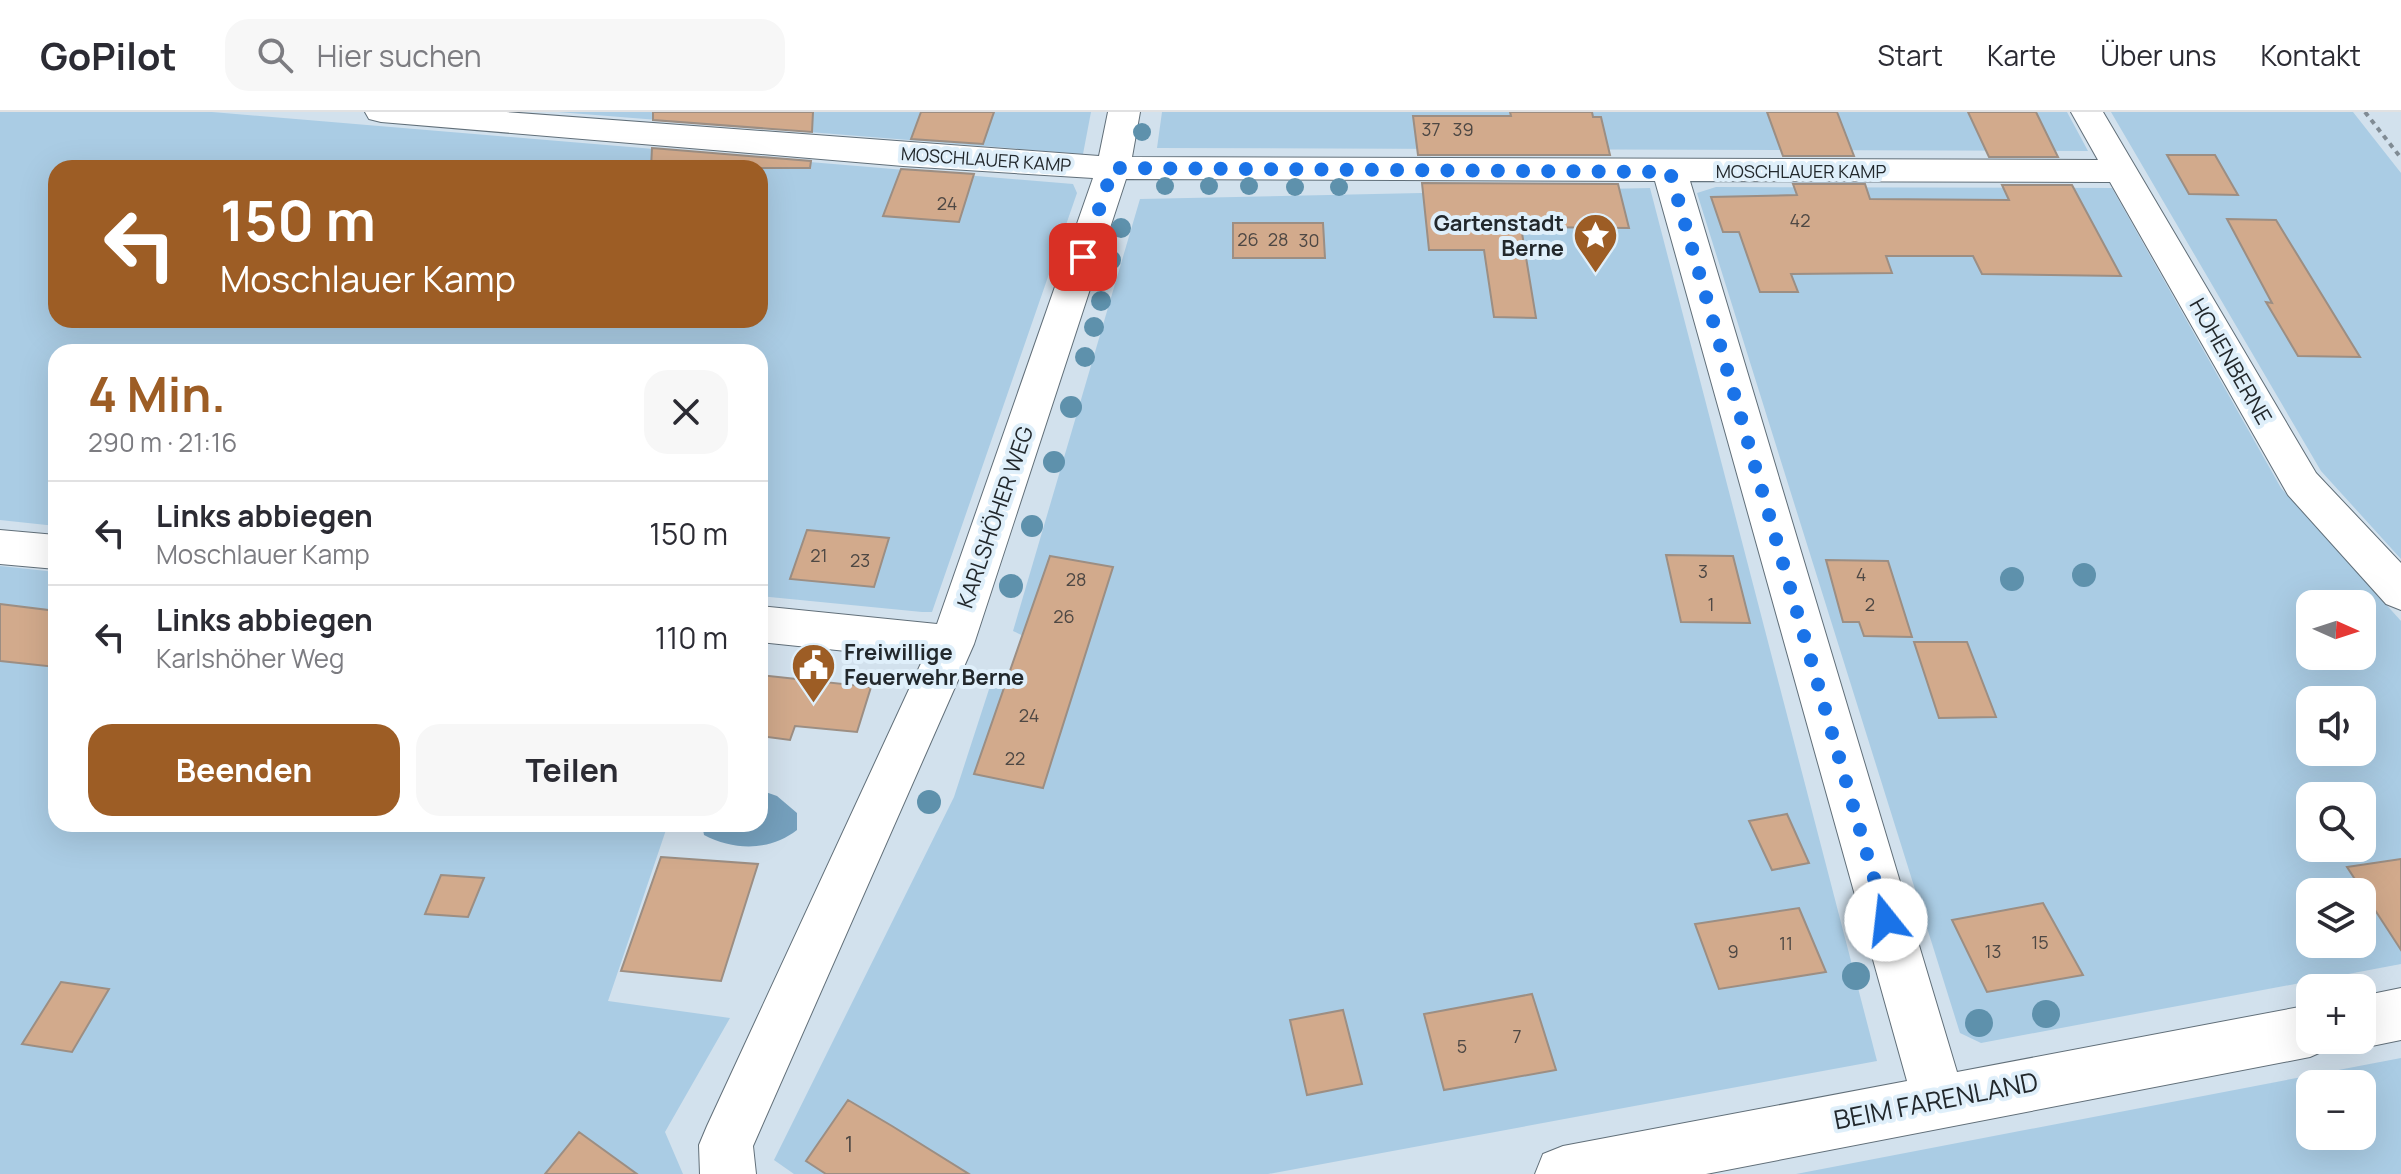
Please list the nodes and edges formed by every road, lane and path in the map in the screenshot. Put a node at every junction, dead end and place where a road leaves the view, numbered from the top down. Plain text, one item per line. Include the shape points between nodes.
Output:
1 (381, 112) edge
2 (1124, 112) edge
3 (2087, 112) edge
4 (2365, 112) edge
5 (2401, 158) edge
6 (1113, 168) junction
7 (2120, 171) junction
8 (1670, 172) junction
9 (0, 547) edge
10 (48, 551) edge
11 (2401, 592) edge
12 (768, 625) edge
13 (952, 644) junction
14 (2401, 1014) edge
15 (2376, 1019) edge
16 (2296, 1034) edge
17 (1939, 1101) junction
18 (728, 1174) edge
19 (1563, 1174) edge

1 - 6 street, MOSCHLAUER KAMP
2 - 6 street, KARLSHÖHER WEG
3 - 7 street, HOHENBERNE
4 - 5 path
6 - 8 street, MOSCHLAUER KAMP
6 - 13 street, KARLSHÖHER WEG
7 - 8 street, MOSCHLAUER KAMP
7 - 11 street, HOHENBERNE via 2302,484
8 - 17 street
9 - 10 street
12 - 13 street
13 - 18 street, KARLSHÖHER WEG via 726,1145
14 - 15 street
16 - 17 street, BEIM FARENLAND
17 - 19 street, BEIM FARENLAND

